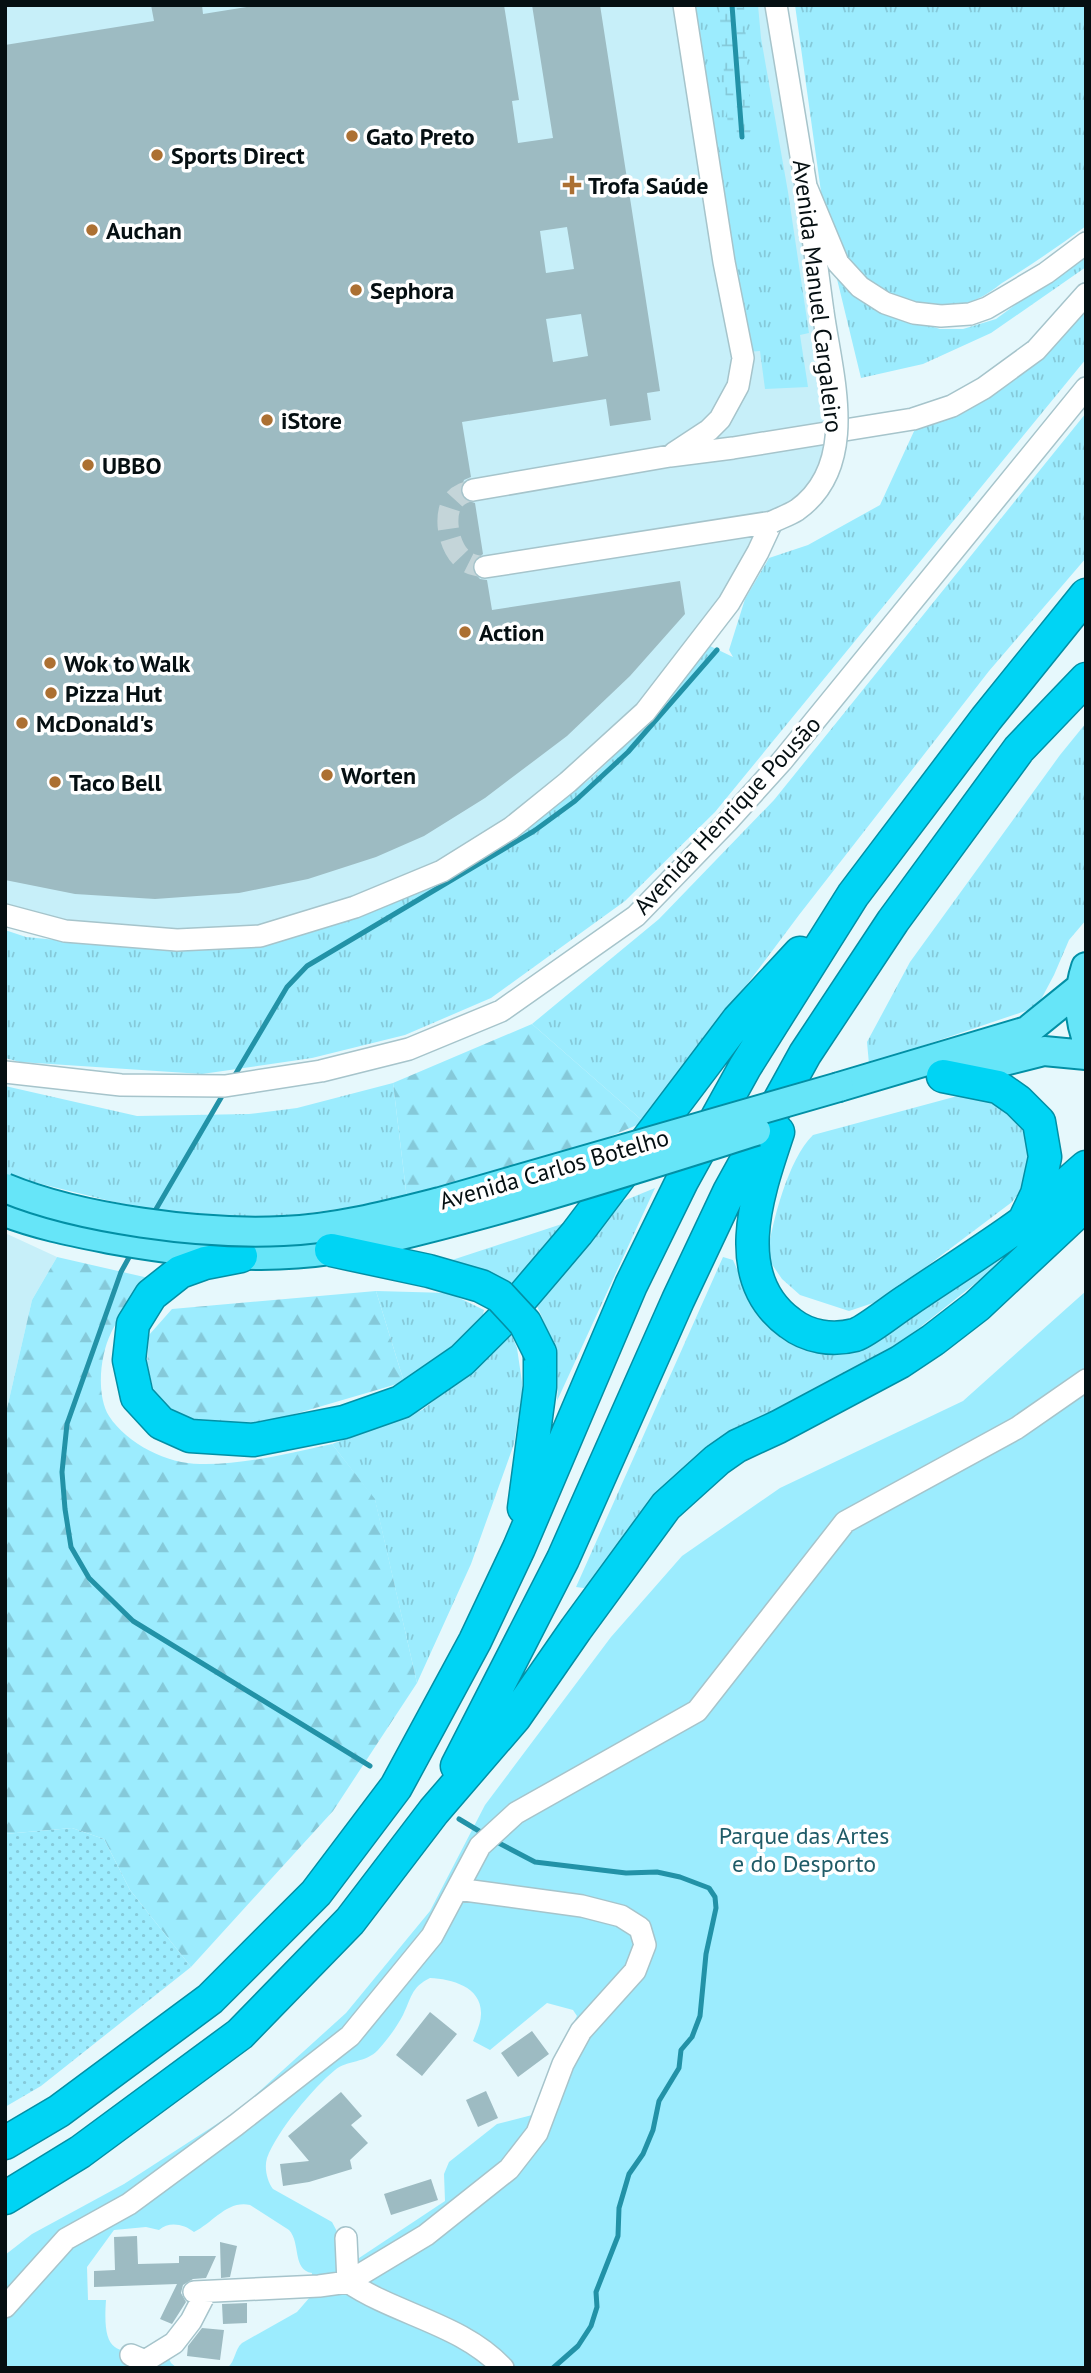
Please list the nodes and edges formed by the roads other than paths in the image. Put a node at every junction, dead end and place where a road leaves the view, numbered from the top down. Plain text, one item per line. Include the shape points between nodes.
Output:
1 (684, 5) edge
2 (776, 5) edge
3 (806, 186) junction
4 (1086, 243) edge
5 (1086, 294) edge
6 (1086, 388) edge
7 (670, 456) junction
8 (473, 490) tunnel mouth
9 (772, 522) junction
10 (485, 567) tunnel mouth
11 (1086, 596) edge
12 (1086, 679) edge
13 (853, 895) junction
14 (5, 915) edge
15 (1083, 978) edge
16 (1086, 1037) edge
17 (805, 1054) junction
18 (1086, 1055) edge
19 (5, 1072) edge
20 (943, 1076) junction
21 (836, 1097) junction
22 (1086, 1167) edge
23 (5, 1188) edge
24 (1086, 1204) edge
25 (5, 1212) edge
26 (1024, 1221) junction
27 (331, 1251) junction
28 (241, 1256) junction
29 (1086, 1380) edge
30 (519, 1548) junction
31 (434, 1811) junction
32 (457, 1889) junction
33 (5, 2143) edge
34 (5, 2198) edge
35 (346, 2238) dead end
36 (348, 2282) junction
37 (5, 2307) edge
38 (131, 2355) dead end
39 (503, 2368) edge

1 - 7 street via 743,358 738,386 720,419
2 - 3 street, Avenida Manuel Cargaleiro
3 - 4 street via 838,262 860,287 885,303 914,313 941,316 987,308
3 - 9 street, Avenida Manuel Cargaleiro, bridge via 838,417 837,439 824,479 810,498 796,511
5 - 7 street via 1036,350 952,406 887,425
6 - 19 street, Avenida Henrique Pousão via 782,761 636,916 501,1011 409,1049 321,1071 225,1086 121,1085
7 - 8 street
9 - 10 street, Avenida Manuel Cargaleiro
9 - 14 street via 729,603 645,712 511,828 442,871 355,906 260,936 177,940 77,932
11 - 13 highway
12 - 17 highway via 1012,760 893,921
13 - 28 highway via 738,1020 577,1233 509,1313 462,1360 401,1402 344,1422 253,1440 190,1436 161,1423 137,1397 130,1360 133,1324 150,1295 180,1272
13 - 30 highway via 745,1067 682,1181
15 - 16 main road via 1079,1006
15 - 21 main road, Avenida Carlos Botelho via 1027,1031
17 - 26 highway via 760,1188 752,1229 753,1266 767,1300 782,1318 804,1334 856,1335
17 - 31 highway via 729,1192 563,1559
18 - 20 main road, Avenida Carlos Botelho via 1044,1051
20 - 21 main road, Avenida Carlos Botelho
20 - 26 highway via 998,1087 1039,1122 1045,1157 1037,1194
21 - 23 main road, Avenida Carlos Botelho, bridge via 388,1215 297,1230 212,1230 131,1220
21 - 27 main road, Avenida Carlos Botelho, bridge via 488,1214
22 - 26 highway
24 - 31 highway via 977,1306 933,1340 900,1362 737,1446 666,1506 515,1717
25 - 28 main road, Avenida Carlos Botelho via 100,1237
27 - 28 main road, Avenida Carlos Botelho
27 - 30 highway, bridge via 481,1286 500,1296 525,1323 540,1353 540,1387
29 - 32 street via 1017,1429 845,1522 697,1711 516,1813 480,1846
30 - 33 highway via 475,1642 396,1787 316,1893 210,1999 59,2111
31 - 34 highway via 350,1921 240,2034 80,2152
32 - 36 street via 582,1906 621,1916 640,1928 645,1945 635,1971 581,2031 537,2133 509,2169 426,2235
32 - 37 street via 432,1936 350,2036 128,2204 65,2239
35 - 36 street
36 - 38 street via 200,2292 191,2321 174,2343 145,2361
36 - 39 street via 470,2341

